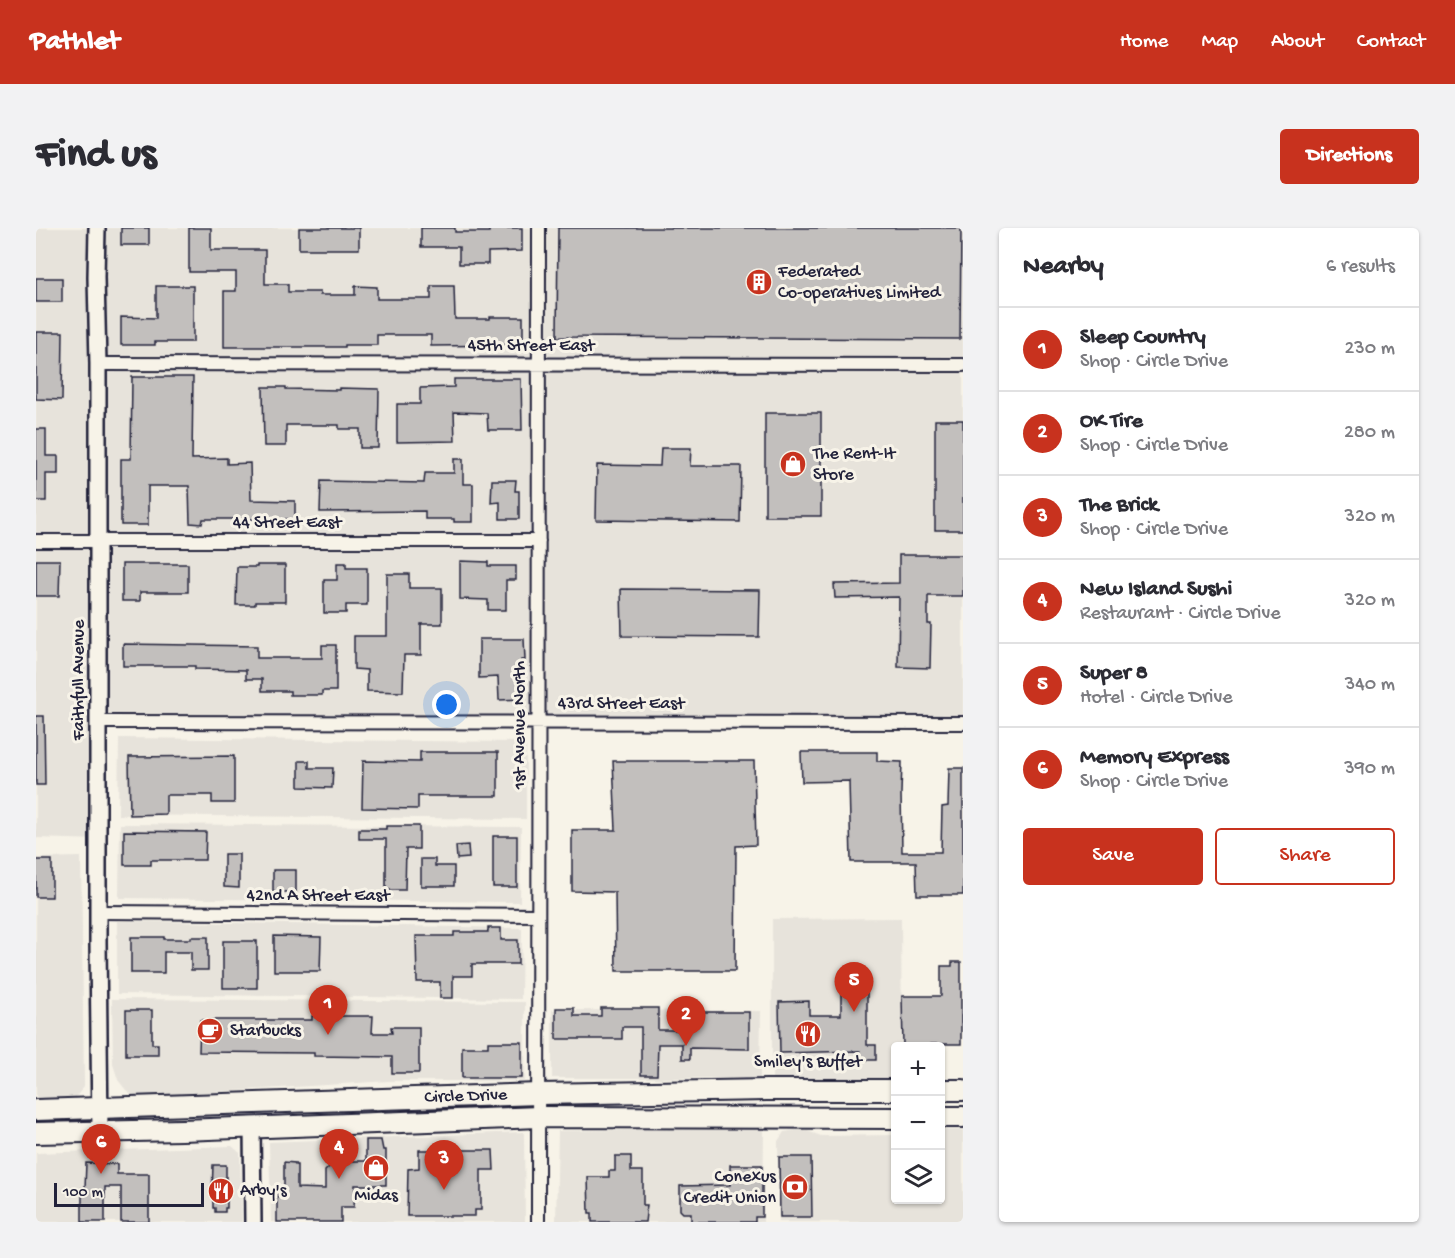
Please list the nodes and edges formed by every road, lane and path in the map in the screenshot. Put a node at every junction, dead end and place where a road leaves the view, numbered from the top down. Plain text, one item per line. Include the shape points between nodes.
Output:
1 (97, 228) edge
2 (539, 228) edge
3 (98, 364) junction
4 (538, 364) junction
5 (963, 365) edge
6 (36, 541) edge
7 (98, 541) junction
8 (539, 541) junction
9 (98, 722) junction
10 (538, 722) junction
11 (963, 723) edge
12 (98, 912) junction
13 (538, 915) junction
14 (891, 1090) edge
15 (945, 1090) edge
16 (963, 1090) edge
17 (539, 1094) junction
18 (252, 1104) junction
19 (100, 1108) junction
20 (36, 1110) edge
21 (945, 1117) edge
22 (963, 1117) edge
23 (538, 1118) junction
24 (891, 1118) edge
25 (252, 1127) junction
26 (100, 1132) junction
27 (36, 1133) edge
28 (253, 1222) edge
29 (538, 1222) edge

1 - 3 street, Faithfull Avenue
2 - 4 street, 1st Avenue North
3 - 4 street, 45th Street East
3 - 7 street, Faithfull Avenue
4 - 5 street, 45th Street East
4 - 8 street, 1st Avenue North
6 - 7 street, 44 Street East
7 - 8 street, 44 Street East
7 - 9 street, Faithfull Avenue
8 - 10 street, 1st Avenue North
9 - 10 street, 43rd Street East
9 - 12 street, Faithfull Avenue
10 - 11 street, 43rd Street East
10 - 13 street, 1st Avenue North
12 - 13 street, 42nd A Street East
12 - 19 street, Faithfull Avenue
13 - 17 street, 1st Avenue North
14 - 17 highway, Circle Drive
15 - 16 highway
17 - 18 highway, Circle Drive
17 - 23 street, 1st Avenue North
18 - 19 highway, Circle Drive
18 - 25 street
19 - 20 highway, Circle Drive
19 - 26 street, Faithfull Avenue
21 - 22 highway
23 - 24 highway, Circle Drive
23 - 25 highway, Circle Drive
23 - 29 street, 1st Avenue North
25 - 26 highway, Circle Drive
25 - 28 street
26 - 27 highway, Circle Drive

